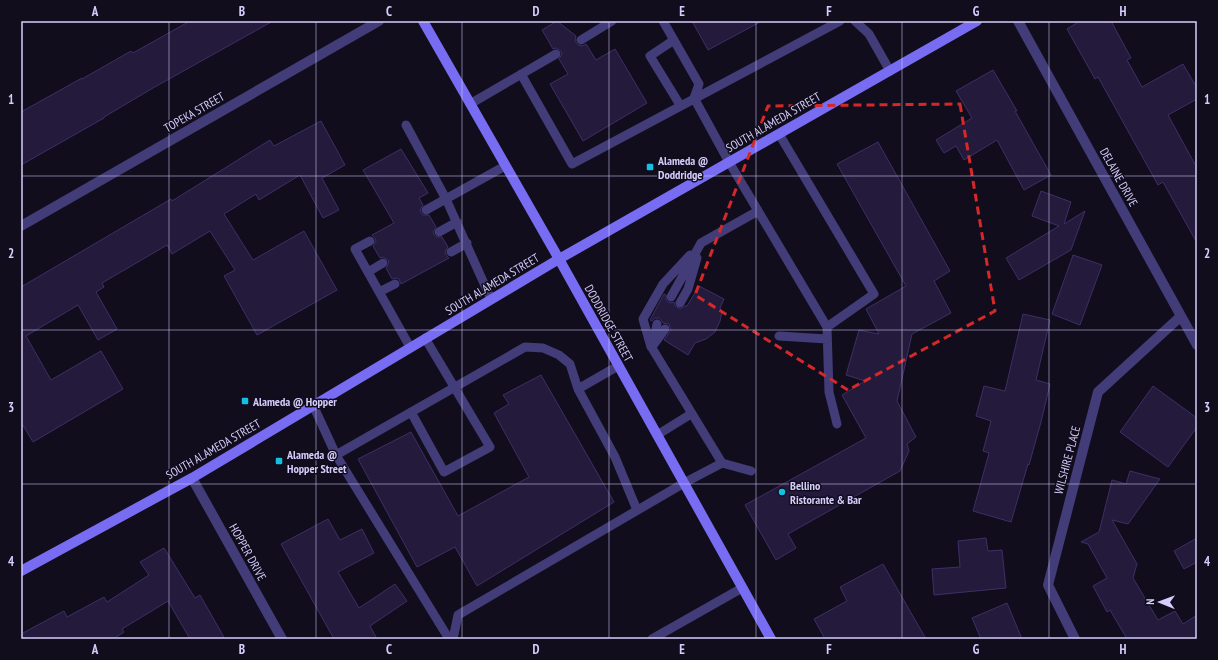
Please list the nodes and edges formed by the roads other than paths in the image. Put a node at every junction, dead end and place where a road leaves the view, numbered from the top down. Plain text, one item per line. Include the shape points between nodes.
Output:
1 (379, 21) edge
2 (423, 21) edge
3 (612, 21) edge
4 (664, 21) edge
5 (840, 21) edge
6 (977, 21) edge
7 (1018, 21) edge
8 (860, 23) edge
9 (581, 40) dead end
10 (674, 40) junction
11 (556, 54) dead end
12 (890, 71) junction
13 (521, 74) junction
14 (694, 98) junction
15 (470, 104) junction
16 (680, 105) junction
17 (406, 125) dead end
18 (779, 134) junction
19 (729, 162) junction
20 (506, 166) junction
21 (446, 199) junction
22 (426, 210) dead end
23 (758, 211) junction
24 (457, 222) junction
25 (21, 226) edge
26 (439, 232) dead end
27 (370, 241) dead end
28 (467, 243) junction
29 (701, 243) junction
30 (451, 252) dead end
31 (559, 259) junction
32 (383, 263) dead end
33 (368, 272) junction
34 (395, 284) dead end
35 (379, 292) junction
36 (671, 297) dead end
37 (491, 299) junction
38 (680, 303) dead end
39 (1180, 317) junction
40 (661, 326) dead end
41 (827, 327) junction
42 (779, 336) dead end
43 (425, 338) junction
44 (827, 339) junction
45 (1197, 345) edge
46 (410, 347) junction
47 (652, 348) junction
48 (618, 366) junction
49 (454, 388) junction
50 (578, 389) junction
51 (313, 405) junction
52 (411, 412) junction
53 (691, 414) junction
54 (837, 424) dead end
55 (656, 435) junction
56 (336, 455) junction
57 (722, 463) junction
58 (751, 471) dead end
59 (192, 478) junction
60 (684, 484) junction
61 (637, 510) junction
62 (21, 571) edge
63 (742, 588) junction
64 (282, 639) edge
65 (449, 639) edge
66 (453, 639) edge
67 (652, 639) edge
68 (771, 639) edge
69 (1075, 639) edge

1 - 25 street, TOPEKA STREET
2 - 15 main road, DODDRIDGE STREET
3 - 9 lane
4 - 10 lane
5 - 14 lane
6 - 12 main road, SOUTH ALAMEDA STREET
7 - 39 street, DELAINE DRIVE
8 - 12 lane
10 - 14 lane via 699,84
10 - 16 lane via 650,56
11 - 13 lane
12 - 18 main road, SOUTH ALAMEDA STREET
13 - 15 lane
13 - 16 lane via 572,164
14 - 16 lane
14 - 19 lane
15 - 20 main road, DODDRIDGE STREET
17 - 21 lane
18 - 19 main road, SOUTH ALAMEDA STREET
18 - 41 lane via 874,294
19 - 23 lane
19 - 31 main road, SOUTH ALAMEDA STREET
20 - 21 lane
20 - 31 main road, DODDRIDGE STREET
21 - 22 lane
21 - 24 lane
23 - 29 lane
23 - 41 lane
24 - 26 lane
24 - 28 lane
27 - 33 lane via 355,249
28 - 30 lane
28 - 37 lane
29 - 36 lane
29 - 38 lane via 688,289
29 - 47 lane via 663,284 643,319
31 - 37 main road, SOUTH ALAMEDA STREET
31 - 48 main road, DODDRIDGE STREET
32 - 33 lane
33 - 35 lane
34 - 35 lane
35 - 46 lane
37 - 43 main road, SOUTH ALAMEDA STREET
39 - 45 street, DELAINE DRIVE
39 - 69 street, WILSHIRE PLACE via 1098,392 1048,584
40 - 47 lane
41 - 44 lane
42 - 44 lane
43 - 46 main road, SOUTH ALAMEDA STREET
43 - 49 lane
44 - 54 lane via 829,392
46 - 51 main road, SOUTH ALAMEDA STREET
47 - 53 lane
48 - 50 lane
48 - 55 main road, DODDRIDGE STREET
49 - 50 lane via 525,347 543,348 559,355 570,364
49 - 52 lane
49 - 52 lane via 490,447 444,472
50 - 61 lane via 615,457
51 - 56 lane
51 - 59 main road, SOUTH ALAMEDA STREET
52 - 56 lane
53 - 55 lane
53 - 57 lane
55 - 60 main road, DODDRIDGE STREET
56 - 65 lane
57 - 58 lane
57 - 60 lane
59 - 62 main road, SOUTH ALAMEDA STREET
59 - 64 street, HOPPER DRIVE
60 - 61 lane
60 - 63 main road, DODDRIDGE STREET
61 - 66 lane via 458,616
63 - 67 lane
63 - 68 main road, DODDRIDGE STREET

